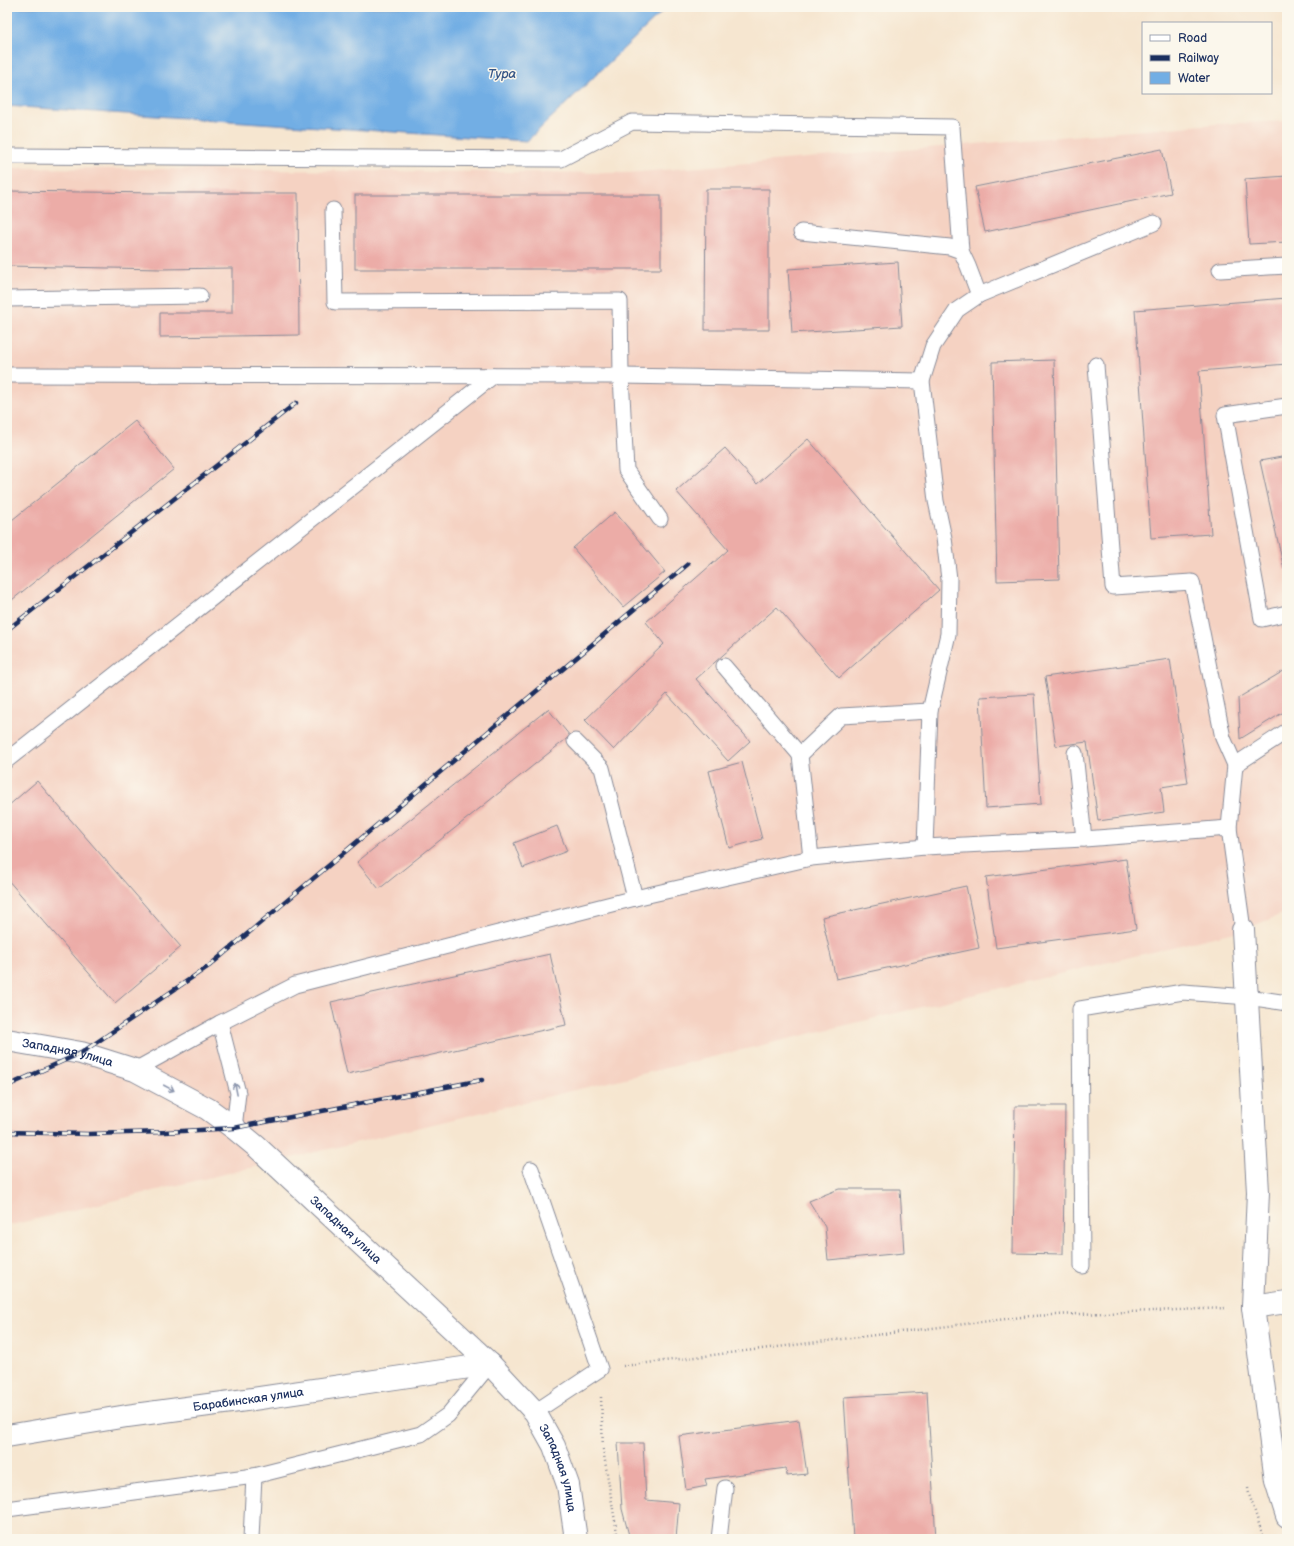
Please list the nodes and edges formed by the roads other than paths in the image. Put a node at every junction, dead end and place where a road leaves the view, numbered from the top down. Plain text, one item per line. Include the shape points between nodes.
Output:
1 (7, 156) edge
2 (333, 210) dead end
3 (1154, 223) dead end
4 (801, 232) dead end
5 (960, 251) junction
6 (1287, 266) edge
7 (1220, 270) dead end
8 (979, 295) junction
9 (200, 296) dead end
10 (7, 299) edge
11 (1096, 365) dead end
12 (7, 375) edge
13 (493, 376) junction
14 (621, 376) junction
15 (922, 381) junction
16 (1287, 406) edge
17 (660, 519) dead end
18 (1287, 613) edge
19 (724, 666) dead end
20 (930, 711) junction
21 (1287, 731) edge
22 (575, 741) dead end
23 (800, 754) junction
24 (1075, 754) dead end
25 (7, 760) edge
26 (1235, 765) junction
27 (1229, 828) junction
28 (1084, 839) junction
29 (925, 847) junction
30 (811, 858) junction
31 (635, 898) junction
32 (1243, 930) joint
33 (1248, 997) junction
34 (1287, 1003) edge
35 (220, 1023) junction
36 (7, 1040) edge
37 (135, 1070) junction
38 (234, 1128) junction
39 (531, 1169) dead end
40 (1082, 1266) dead end
41 (1287, 1302) edge
42 (1253, 1307) junction
43 (490, 1364) junction
44 (535, 1412) junction
45 (7, 1436) edge
46 (254, 1476) junction
47 (725, 1488) dead end
48 (7, 1509) edge
49 (1287, 1516) edge
50 (251, 1539) edge
51 (576, 1539) edge
52 (719, 1539) edge

1 - 5 lane via 561,159 632,122 952,126
2 - 14 lane via 335,302 620,301
3 - 8 lane
4 - 5 lane via 950,247
5 - 8 lane
6 - 7 lane
8 - 15 lane via 958,310 933,346
9 - 10 lane
11 - 26 lane via 1113,587 1192,582 1223,738
12 - 13 lane
13 - 14 lane
13 - 25 lane
14 - 15 lane
14 - 17 lane via 626,470
15 - 20 lane via 936,501 949,579 948,634
16 - 18 lane via 1225,414 1262,619
19 - 23 lane
20 - 23 lane via 841,716
20 - 29 lane
21 - 26 lane
22 - 31 lane via 602,768
23 - 30 lane
24 - 28 lane
26 - 27 lane
27 - 28 lane
27 - 32 lane
28 - 29 lane
29 - 30 lane
30 - 31 lane
31 - 35 lane via 295,985
32 - 33 street
33 - 34 lane
33 - 40 lane via 1183,992 1080,1009
33 - 42 street via 1258,1192
35 - 37 lane
38 -> 35 lane via 238,1094
36 - 37 street, Западная улица via 81,1053
37 -> 38 street, Западная улица via 208,1109
38 - 43 street, Западная улица via 257,1146
39 - 44 lane via 600,1369
41 - 42 street
42 - 49 street via 1276,1481
43 - 44 street, Западная улица
43 - 45 street, Барабинская улица via 127,1416
43 - 46 lane via 448,1415 421,1434
44 - 51 street, Западная улица via 554,1446 568,1485
46 - 48 lane
46 - 50 lane
47 - 52 lane

